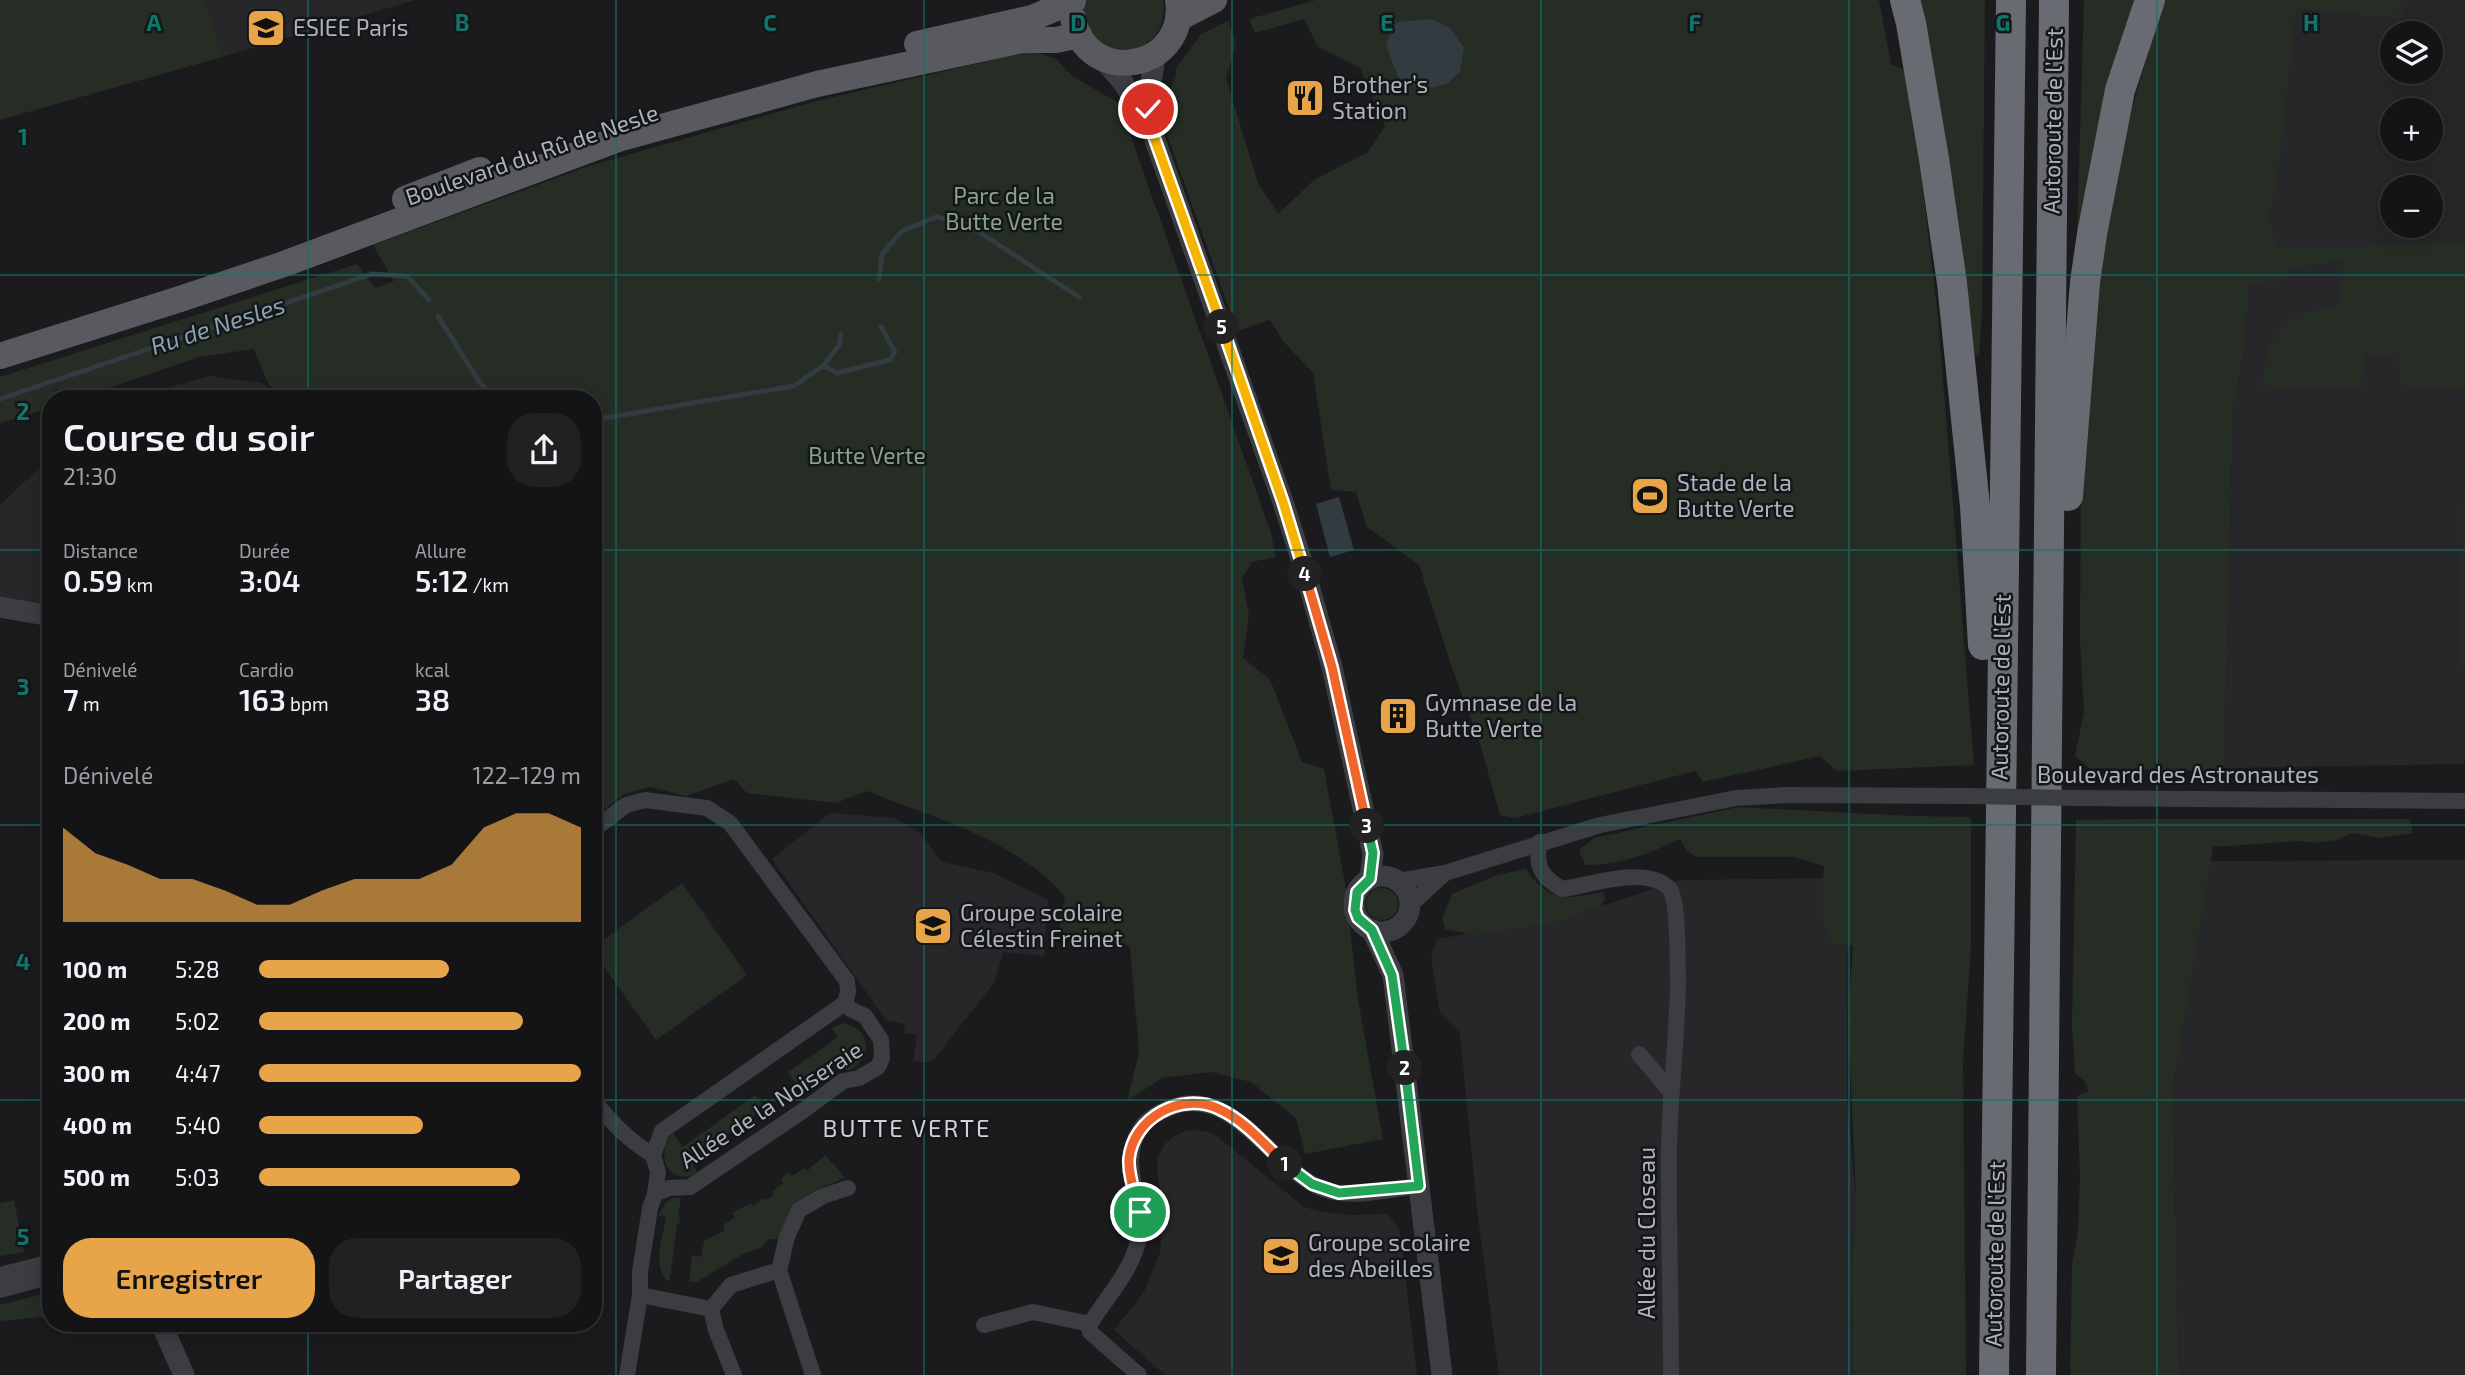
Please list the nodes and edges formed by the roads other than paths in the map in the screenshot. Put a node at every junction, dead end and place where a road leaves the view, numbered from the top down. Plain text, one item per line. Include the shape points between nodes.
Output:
1 (1214, 0) edge
2 (1905, 0) edge
3 (2011, 0) edge
4 (2054, 0) edge
5 (2150, 0) edge
6 (1073, 1) edge
7 (1179, 9) edge
8 (1079, 35) junction
9 (1156, 54) junction
10 (1101, 57) junction
11 (1149, 123) junction
12 (0, 337) edge
13 (0, 356) edge
14 (0, 607) edge
15 (42, 614) edge
16 (2000, 734) junction
17 (2465, 801) edge
18 (602, 823) edge
19 (1539, 842) junction
20 (1445, 873) junction
21 (2044, 877) junction
22 (1384, 879) junction
23 (1410, 905) junction
24 (1398, 927) junction
25 (1372, 930) junction
26 (1392, 975) junction
27 (845, 1003) junction
28 (1639, 1054) dead end
29 (1671, 1091) junction
30 (602, 1111) edge
31 (653, 1155) junction
32 (1419, 1186) junction
33 (848, 1188) dead end
34 (656, 1194) junction
35 (42, 1264) edge
36 (779, 1270) junction
37 (0, 1275) edge
38 (42, 1278) edge
39 (0, 1290) edge
40 (640, 1295) junction
41 (711, 1309) junction
42 (1090, 1324) junction
43 (984, 1325) dead end
44 (165, 1332) edge
45 (184, 1375) edge
46 (626, 1375) edge
47 (734, 1375) edge
48 (813, 1375) edge
49 (1139, 1375) edge
50 (1442, 1375) edge
51 (1671, 1375) edge
52 (1994, 1375) edge
53 (2041, 1375) edge

1 - 7 main road
2 - 16 highway via 1934,159 1966,410 1983,622 1984,709
3 - 16 highway, Autoroute de l’Est
4 - 21 highway, Autoroute de l’Est
5 - 21 highway via 2120,90 2085,282 2068,488 2061,847
6 - 8 main road, Boulevard du Rû de Nesle
6 - 12 main road, Boulevard du Rû de Nesle via 1032,18 791,73 610,125 201,275
7 - 9 main road via 1169,42
8 - 10 main road
8 - 13 main road via 1022,40 817,84 618,139 284,264
9 - 10 main road via 1125,64
9 - 11 street via 1148,97
10 - 11 street
11 - 22 street via 1298,548 1332,667 1373,853
14 - 15 street
16 - 52 highway, Autoroute de l’Est
17 - 19 street, Boulevard des Astronautes, bridge via 1788,795 1736,798
18 - 27 street, Allée de la Noiseraie via 626,804 645,800 707,808 730,823 839,968 847,981
19 - 20 street, Boulevard des Astronautes
19 - 29 street, Allée du Closeau via 1537,860 1545,879 1562,889 1618,878 1654,878 1672,892 1678,1004
20 - 22 street, Boulevard des Astronautes
20 - 23 street
21 - 53 highway, Autoroute de l’Est
22 - 23 street via 1405,888
22 - 25 street via 1357,892 1358,918
23 - 24 street
24 - 25 street
24 - 26 street
25 - 26 street
26 - 32 street
27 - 31 street, Allée de la Noiseraie via 662,1131
27 - 34 street, Allée de la Noiseraie via 865,1016 881,1040 878,1068 843,1081 690,1187
28 - 29 street
29 - 51 street, Allée du Closeau
30 - 31 street, Allée de la Noiseraie via 636,1145
31 - 34 street via 658,1172
32 - 42 street via 1355,1193 1326,1190 1303,1178 1217,1108 1182,1104 1158,1113 1140,1129 1129,1159 1140,1212 1138,1241 1127,1269
32 - 50 street
33 - 36 street via 799,1210
34 - 40 street via 650,1208
35 - 37 street
36 - 41 street via 731,1285
36 - 48 street
38 - 39 street
40 - 41 street
40 - 46 street
41 - 47 street
42 - 43 street via 1034,1312
42 - 49 street via 1090,1332
44 - 45 street

